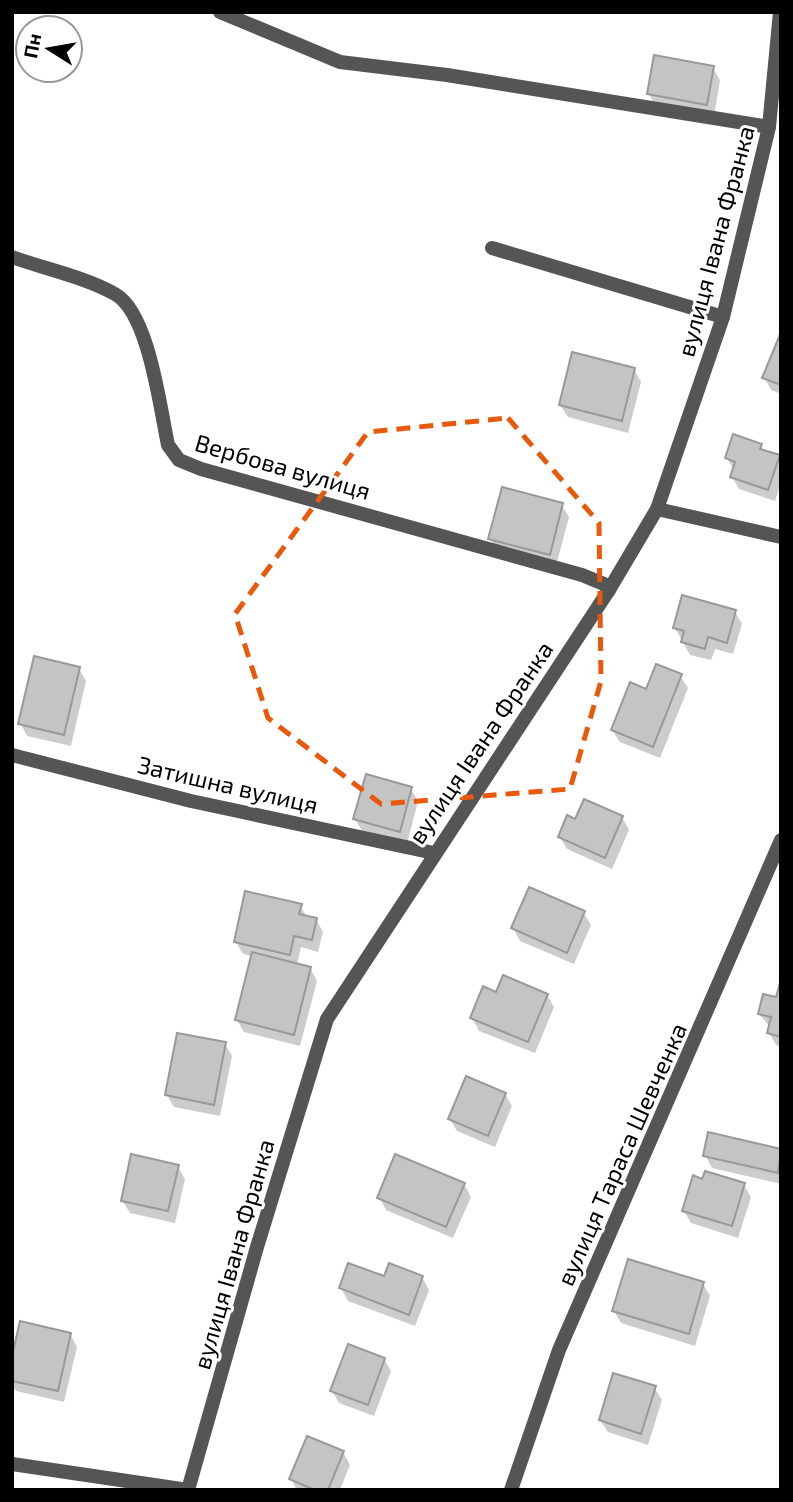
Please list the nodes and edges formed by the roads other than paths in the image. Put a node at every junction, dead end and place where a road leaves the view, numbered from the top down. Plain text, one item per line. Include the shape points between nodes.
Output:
1 (220, 12) edge
2 (780, 12) edge
3 (769, 127) junction
4 (492, 248) dead end
5 (12, 257) edge
6 (723, 317) junction
7 (657, 509) junction
8 (781, 537) edge
9 (609, 590) junction
10 (12, 755) edge
11 (781, 840) edge
12 (434, 853) junction
13 (12, 1464) edge
14 (188, 1490) edge
15 (511, 1490) edge

1 - 3 street via 340,62
2 - 3 street, вулиця Івана Франка
3 - 6 street, вулиця Івана Франка
4 - 6 street
5 - 9 street, Вербова вулиця via 116,295 130,308 142,332 168,445 179,460 582,575
6 - 7 street, вулиця Івана Франка
7 - 8 street
7 - 9 street, вулиця Івана Франка
9 - 12 street, вулиця Івана Франка
10 - 12 street, Затишна вулиця via 191,801
11 - 15 street, вулиця Тараса Шевченка via 559,1350
12 - 14 street, вулиця Івана Франка via 327,1019
13 - 14 street

